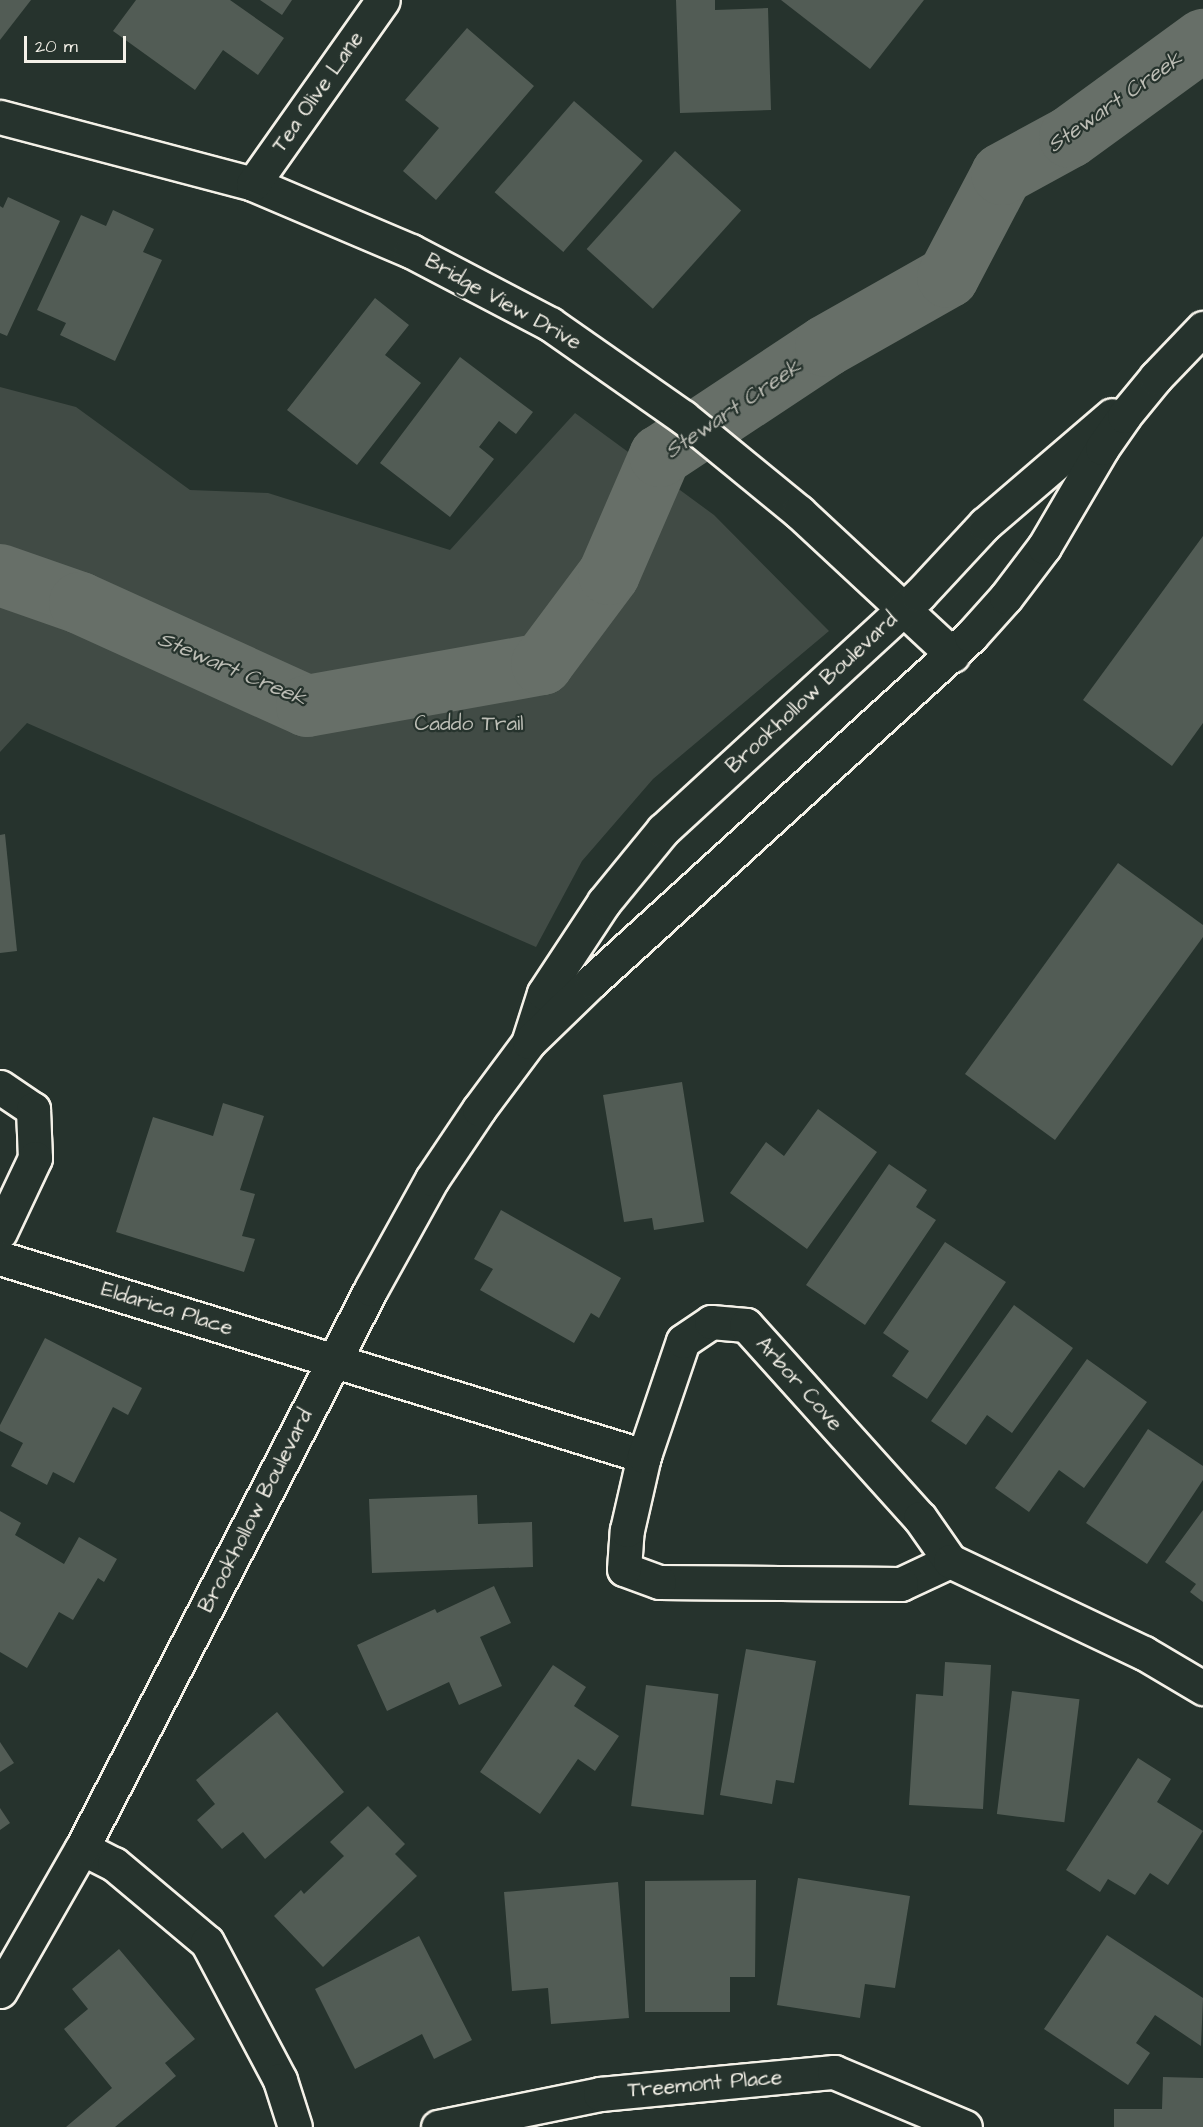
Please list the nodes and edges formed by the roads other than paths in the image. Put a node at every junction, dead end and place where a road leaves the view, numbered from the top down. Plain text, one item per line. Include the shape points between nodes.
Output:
1 (383, 0) edge
2 (0, 117) edge
3 (253, 183) junction
4 (1203, 328) edge
5 (1148, 386) junction
6 (904, 609) junction
7 (953, 655) junction
8 (529, 1042) junction
9 (0, 1087) edge
10 (0, 1232) edge
11 (0, 1258) edge
12 (333, 1360) junction
13 (644, 1456) junction
14 (950, 1562) junction
15 (1203, 1688) edge
16 (82, 1848) junction
17 (0, 1991) edge
18 (295, 2127) edge
19 (438, 2127) edge
20 (965, 2127) edge

1 - 3 street, Tea Olive Lane
2 - 3 street, Bridge View Drive
3 - 6 street, Bridge View Drive via 411,251 550,324 683,417
4 - 5 street, Brookhollow Boulevard
5 - 6 street, Brookhollow Boulevard via 985,524
5 - 7 street, Brookhollow Boulevard via 1102,448 1029,568
6 - 7 street, Bridge View Drive
6 - 8 street, Brookhollow Boulevard via 663,830 604,902 544,993
7 - 8 street, Brookhollow Boulevard
8 - 12 street, Brookhollow Boulevard via 432,1179
9 - 10 street via 33,1109 35,1158
11 - 12 street, Eldarica Place
12 - 13 street
12 - 16 street, Brookhollow Boulevard
13 - 14 street, Arbor Cove via 627,1530 624,1569 659,1581 901,1584
13 - 14 street, Arbor Cove via 683,1341 711,1322 746,1325 920,1518
14 - 15 street via 1144,1653
16 - 17 street, Brookhollow Boulevard
16 - 18 street via 114,1864 207,1942 280,2080
19 - 20 street, Treemont Place via 600,2094 834,2072

